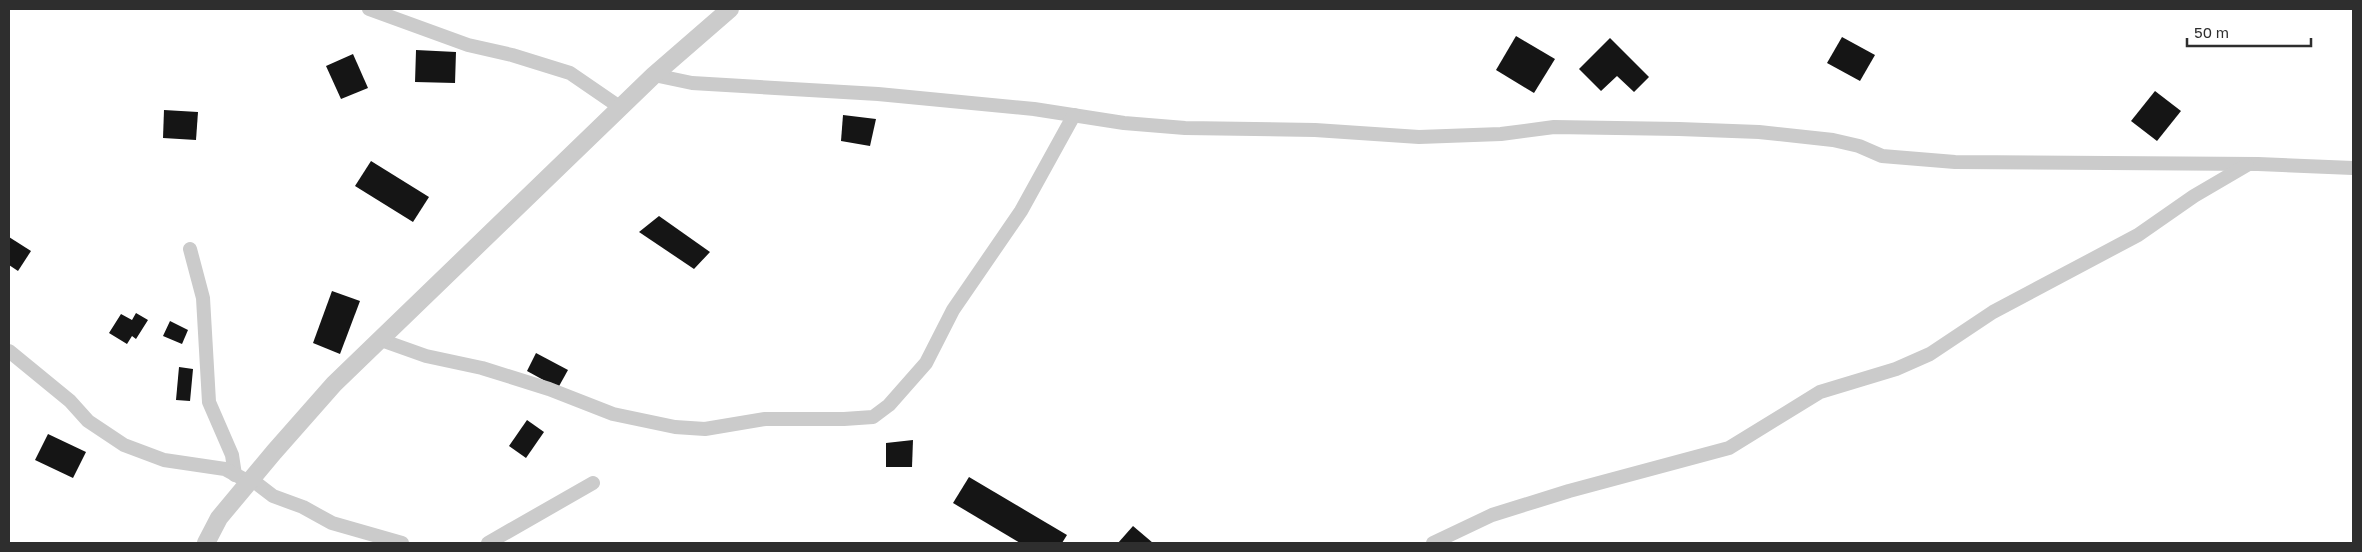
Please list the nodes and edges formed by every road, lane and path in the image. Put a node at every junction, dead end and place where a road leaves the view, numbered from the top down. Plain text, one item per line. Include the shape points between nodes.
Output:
1 (369, 9) edge
2 (730, 9) edge
3 (654, 75) junction
4 (621, 108) junction
5 (1074, 115) junction
6 (2248, 164) junction
7 (2353, 168) edge
8 (190, 249) dead end
9 (380, 340) junction
10 (9, 351) edge
11 (245, 479) junction
12 (592, 483) dead end
13 (206, 543) edge
14 (402, 543) edge
15 (488, 543) edge
16 (1433, 543) edge

1 - 4 street via 468,45 570,73
2 - 3 street
3 - 4 street
3 - 5 street via 692,83 878,94
4 - 9 street
5 - 6 street via 1185,128 1419,136 1501,134 1554,127 1759,132 1833,140 1882,156 1955,162
5 - 9 street via 1021,211 953,310 926,363 889,405 873,417 765,419 704,429 675,427 613,414 549,389 482,368 426,356
6 - 7 street
6 - 16 street via 2138,235 1994,312 1930,354 1896,369 1820,392 1729,448 1492,515
8 - 11 street via 203,298 208,402
9 - 11 street
10 - 11 street via 70,401 88,421 124,445 164,460 226,469
11 - 13 street
11 - 14 street via 273,496 332,523
12 - 15 street

